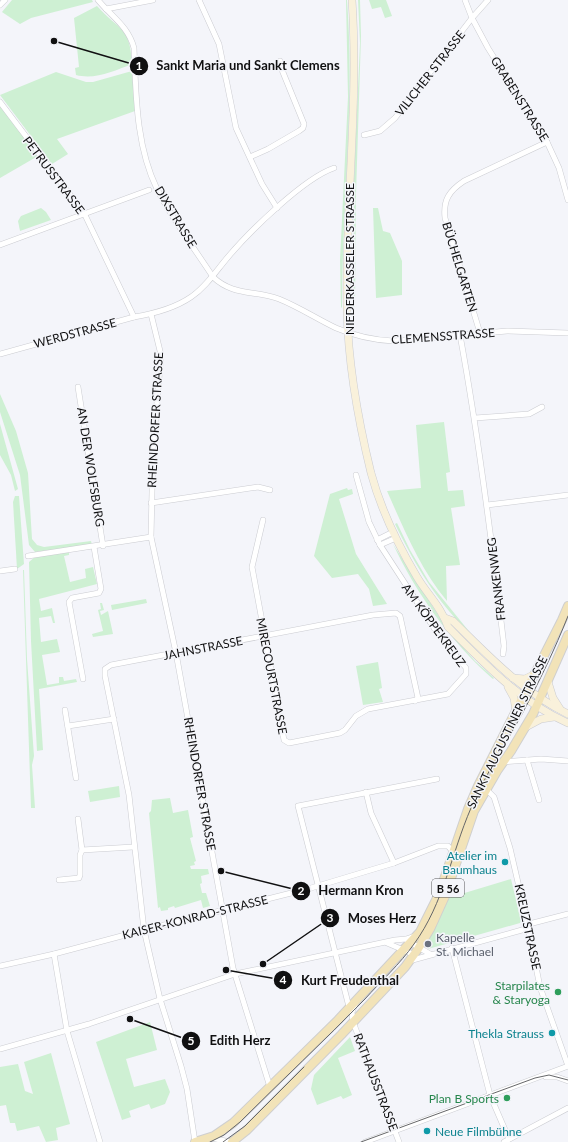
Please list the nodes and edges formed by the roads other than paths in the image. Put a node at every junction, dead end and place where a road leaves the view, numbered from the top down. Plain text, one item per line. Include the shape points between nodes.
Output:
1 (5, 0) edge
2 (98, 0) edge
3 (153, 0) edge
4 (199, 0) edge
5 (202, 0) edge
6 (352, 0) edge
7 (465, 0) edge
8 (488, 0) edge
9 (0, 6) edge
10 (106, 9) junction
11 (205, 14) junction
12 (472, 18) junction
13 (280, 61) dead end
14 (0, 102) edge
15 (364, 135) dead end
16 (547, 142) junction
17 (250, 158) junction
18 (334, 168) dead end
19 (149, 190) dead end
20 (568, 200) edge
21 (276, 208) junction
22 (84, 213) junction
23 (0, 245) edge
24 (213, 277) junction
25 (151, 314) junction
26 (134, 317) junction
27 (348, 332) junction
28 (480, 333) junction
29 (568, 333) edge
30 (460, 335) junction
31 (0, 354) edge
32 (78, 387) dead end
33 (542, 407) dead end
34 (475, 418) junction
35 (356, 475) dead end
36 (270, 490) dead end
37 (568, 495) edge
38 (151, 503) junction
39 (487, 505) junction
40 (263, 520) dead end
41 (395, 535) junction
42 (151, 537) junction
43 (379, 543) junction
44 (103, 546) junction
45 (94, 547) junction
46 (28, 556) dead end
47 (15, 569) dead end
48 (0, 571) edge
49 (568, 606) edge
50 (445, 618) junction
51 (568, 635) edge
52 (264, 636) junction
53 (176, 653) junction
54 (503, 654) dead end
55 (535, 674) junction
56 (511, 677) junction
57 (83, 680) dead end
58 (505, 682) junction
59 (548, 682) junction
60 (526, 694) junction
61 (415, 701) junction
62 (539, 703) junction
63 (65, 710) dead end
64 (516, 712) junction
65 (565, 712) edge
66 (556, 718) junction
67 (114, 719) junction
68 (568, 723) edge
69 (68, 726) junction
70 (526, 727) junction
71 (527, 760) junction
72 (568, 761) edge
73 (502, 762) junction
74 (76, 778) dead end
75 (437, 779) dead end
76 (486, 789) junction
77 (366, 792) junction
78 (539, 800) dead end
79 (78, 818) dead end
80 (133, 847) junction
81 (82, 850) junction
82 (453, 853) junction
83 (394, 862) junction
84 (59, 880) dead end
85 (317, 886) junction
86 (223, 910) junction
87 (568, 914) edge
88 (528, 926) junction
89 (144, 930) junction
90 (408, 941) junction
91 (387, 943) junction
92 (452, 948) junction
93 (404, 950) junction
94 (334, 953) junction
95 (54, 954) junction
96 (430, 954) junction
97 (415, 956) junction
98 (0, 966) edge
99 (235, 974) junction
100 (359, 998) junction
101 (160, 999) junction
102 (349, 1007) junction
103 (353, 1022) junction
104 (67, 1031) junction
105 (0, 1048) edge
106 (568, 1066) edge
107 (539, 1078) junction
108 (568, 1081) edge
109 (270, 1087) junction
110 (490, 1095) junction
111 (568, 1108) edge
112 (395, 1131) junction
113 (208, 1138) junction
114 (507, 1140) edge
115 (100, 1142) edge
116 (195, 1142) edge
117 (231, 1142) edge
118 (365, 1142) edge
119 (399, 1142) edge

1 - 9 street
2 - 10 street, DIXSTRASSE
3 - 10 street
4 - 11 street
5 - 11 street
6 - 27 main road, NIEDERKASSELER STRASSE via 354,38 347,243
7 - 12 street, GRABENSTRASSE
8 - 12 street, VILICHER STRASSE
10 - 24 street, DIXSTRASSE via 125,28 134,48 139,129 156,187
11 - 17 street via 219,44 236,128
12 - 15 street, VILICHER STRASSE via 395,118 380,131
12 - 16 street, GRABENSTRASSE
13 - 17 street via 304,124 303,128
14 - 22 street, PETRUSSTRASSE
16 - 20 street, GRABENSTRASSE via 559,168
16 - 28 street, BÜCHELGARTEN via 464,181 454,187 446,200 445,218
17 - 21 street
18 - 21 street via 322,172
19 - 22 street
21 - 24 street via 234,249
22 - 23 street
22 - 26 street, PETRUSSTRASSE
24 - 25 street via 191,297
24 - 27 street, CLEMENSSTRASSE via 227,288 279,299
25 - 26 street, WERDSTRASSE
25 - 38 street, RHEINDORFER STRASSE via 161,355
26 - 31 street, WERDSTRASSE
27 - 30 street, CLEMENSSTRASSE via 376,340 393,341
27 - 41 main road, NIEDERKASSELER STRASSE via 361,428 372,475
28 - 29 street, CLEMENSSTRASSE
28 - 30 street, CLEMENSSTRASSE
30 - 34 street, FRANKENWEG
32 - 44 street, AN DER WOLFSBURG
33 - 34 street via 529,414
34 - 39 street, FRANKENWEG
35 - 43 street, AM KÖPPEKREUZ via 369,522
36 - 38 street, RHEINDORFER STRASSE via 258,487
37 - 39 street
38 - 42 street, RHEINDORFER STRASSE
39 - 54 street, FRANKENWEG
40 - 52 street, MIRECOURTSTRASSE via 252,568
41 - 43 street
41 - 50 main road, NIEDERKASSELER STRASSE via 418,578
42 - 44 street
42 - 53 street, RHEINDORFER STRASSE
43 - 61 street, AM KÖPPEKREUZ via 434,628 467,671 448,694
44 - 45 street
45 - 46 street
45 - 57 street via 101,589 99,593 72,598 69,602
47 - 48 street
49 - 55 main road, SANKT AUGUSTINER STRASSE / B 56
50 - 56 main road, NIEDERKASSELER STRASSE via 453,621
50 - 58 main road, NIEDERKASSELER STRASSE via 448,627
51 - 59 main road, SANKT AUGUSTINER STRASSE / B 56
52 - 53 street, JAHNSTRASSE
52 - 61 street, JAHNSTRASSE via 396,612 400,616 416,682 418,698
52 - 61 street, MIRECOURTSTRASSE via 284,740 289,743 340,733 363,712
53 - 67 street, JAHNSTRASSE via 111,665 106,669 105,676
53 - 86 street, RHEINDORFER STRASSE
55 - 56 main road via 525,679
55 - 60 main road, SANKT AUGUSTINER STRASSE / B 56
56 - 60 main road, NIEDERKASSELER STRASSE
58 - 60 main road, NIEDERKASSELER STRASSE
58 - 64 main road via 513,695
59 - 62 main road, SANKT AUGUSTINER STRASSE / B 56
59 - 65 main road via 553,698
60 - 62 main road
60 - 64 main road, SANKT AUGUSTINER STRASSE / B 56
62 - 65 main road
62 - 66 main road
62 - 70 main road, SANKT AUGUSTINER STRASSE / B 56
63 - 69 street
64 - 82 main road, SANKT AUGUSTINER STRASSE / B 56 via 476,792
66 - 68 main road
66 - 70 main road via 541,719
67 - 69 street
67 - 80 street via 129,796
69 - 74 street
70 - 73 main road, SANKT AUGUSTINER STRASSE / B 56
71 - 72 street
71 - 73 street
71 - 78 street
73 - 76 main road, SANKT AUGUSTINER STRASSE / B 56
75 - 77 street
76 - 88 street, KREUZSTRASSE via 494,797
76 - 97 main road, SANKT AUGUSTINER STRASSE / B 56 via 472,817 445,896
77 - 83 street via 371,812
77 - 85 street via 298,806
79 - 81 street
80 - 81 street
80 - 89 street
81 - 84 street via 79,878
82 - 83 street, KAISER-KONRAD-STRASSE via 448,846 438,846
82 - 90 main road, SANKT AUGUSTINER STRASSE / B 56 via 432,911 418,934
83 - 85 street, KAISER-KONRAD-STRASSE
85 - 86 street, KAISER-KONRAD-STRASSE
85 - 94 street
86 - 89 street, KAISER-KONRAD-STRASSE
86 - 99 street, RHEINDORFER STRASSE
87 - 88 street
88 - 92 street via 522,930
88 - 106 street, KREUZSTRASSE via 540,987
89 - 95 street, KAISER-KONRAD-STRASSE
89 - 101 street
90 - 91 street via 394,940
90 - 93 main road, SANKT AUGUSTINER STRASSE / B 56
90 - 97 street
91 - 93 street
91 - 94 street
92 - 96 street
92 - 110 street
93 - 97 street
93 - 100 main road, SANKT AUGUSTINER STRASSE / B 56
94 - 99 street
94 - 102 street
95 - 98 street, KAISER-KONRAD-STRASSE
95 - 104 street
96 - 97 street
96 - 97 street
97 - 103 main road, SANKT AUGUSTINER STRASSE / B 56
99 - 101 street
99 - 109 street, RHEINDORFER STRASSE
100 - 102 main road, SANKT AUGUSTINER STRASSE / B 56
100 - 103 street, SANKT AUGUSTINER STRASSE via 352,1012
101 - 104 street
101 - 116 street via 187,1089
102 - 109 main road, SANKT AUGUSTINER STRASSE / B 56
103 - 112 street, RATHAUSSTRASSE
103 - 117 main road, SANKT AUGUSTINER STRASSE / B 56 via 282,1096
104 - 105 street
104 - 115 street
106 - 107 street
107 - 108 street
107 - 110 street
109 - 113 main road, B 56 via 232,1123
110 - 112 street
110 - 114 street
111 - 114 street
112 - 118 street
112 - 119 street, RATHAUSSTRASSE
113 - 116 main road, B 56
113 - 117 street

